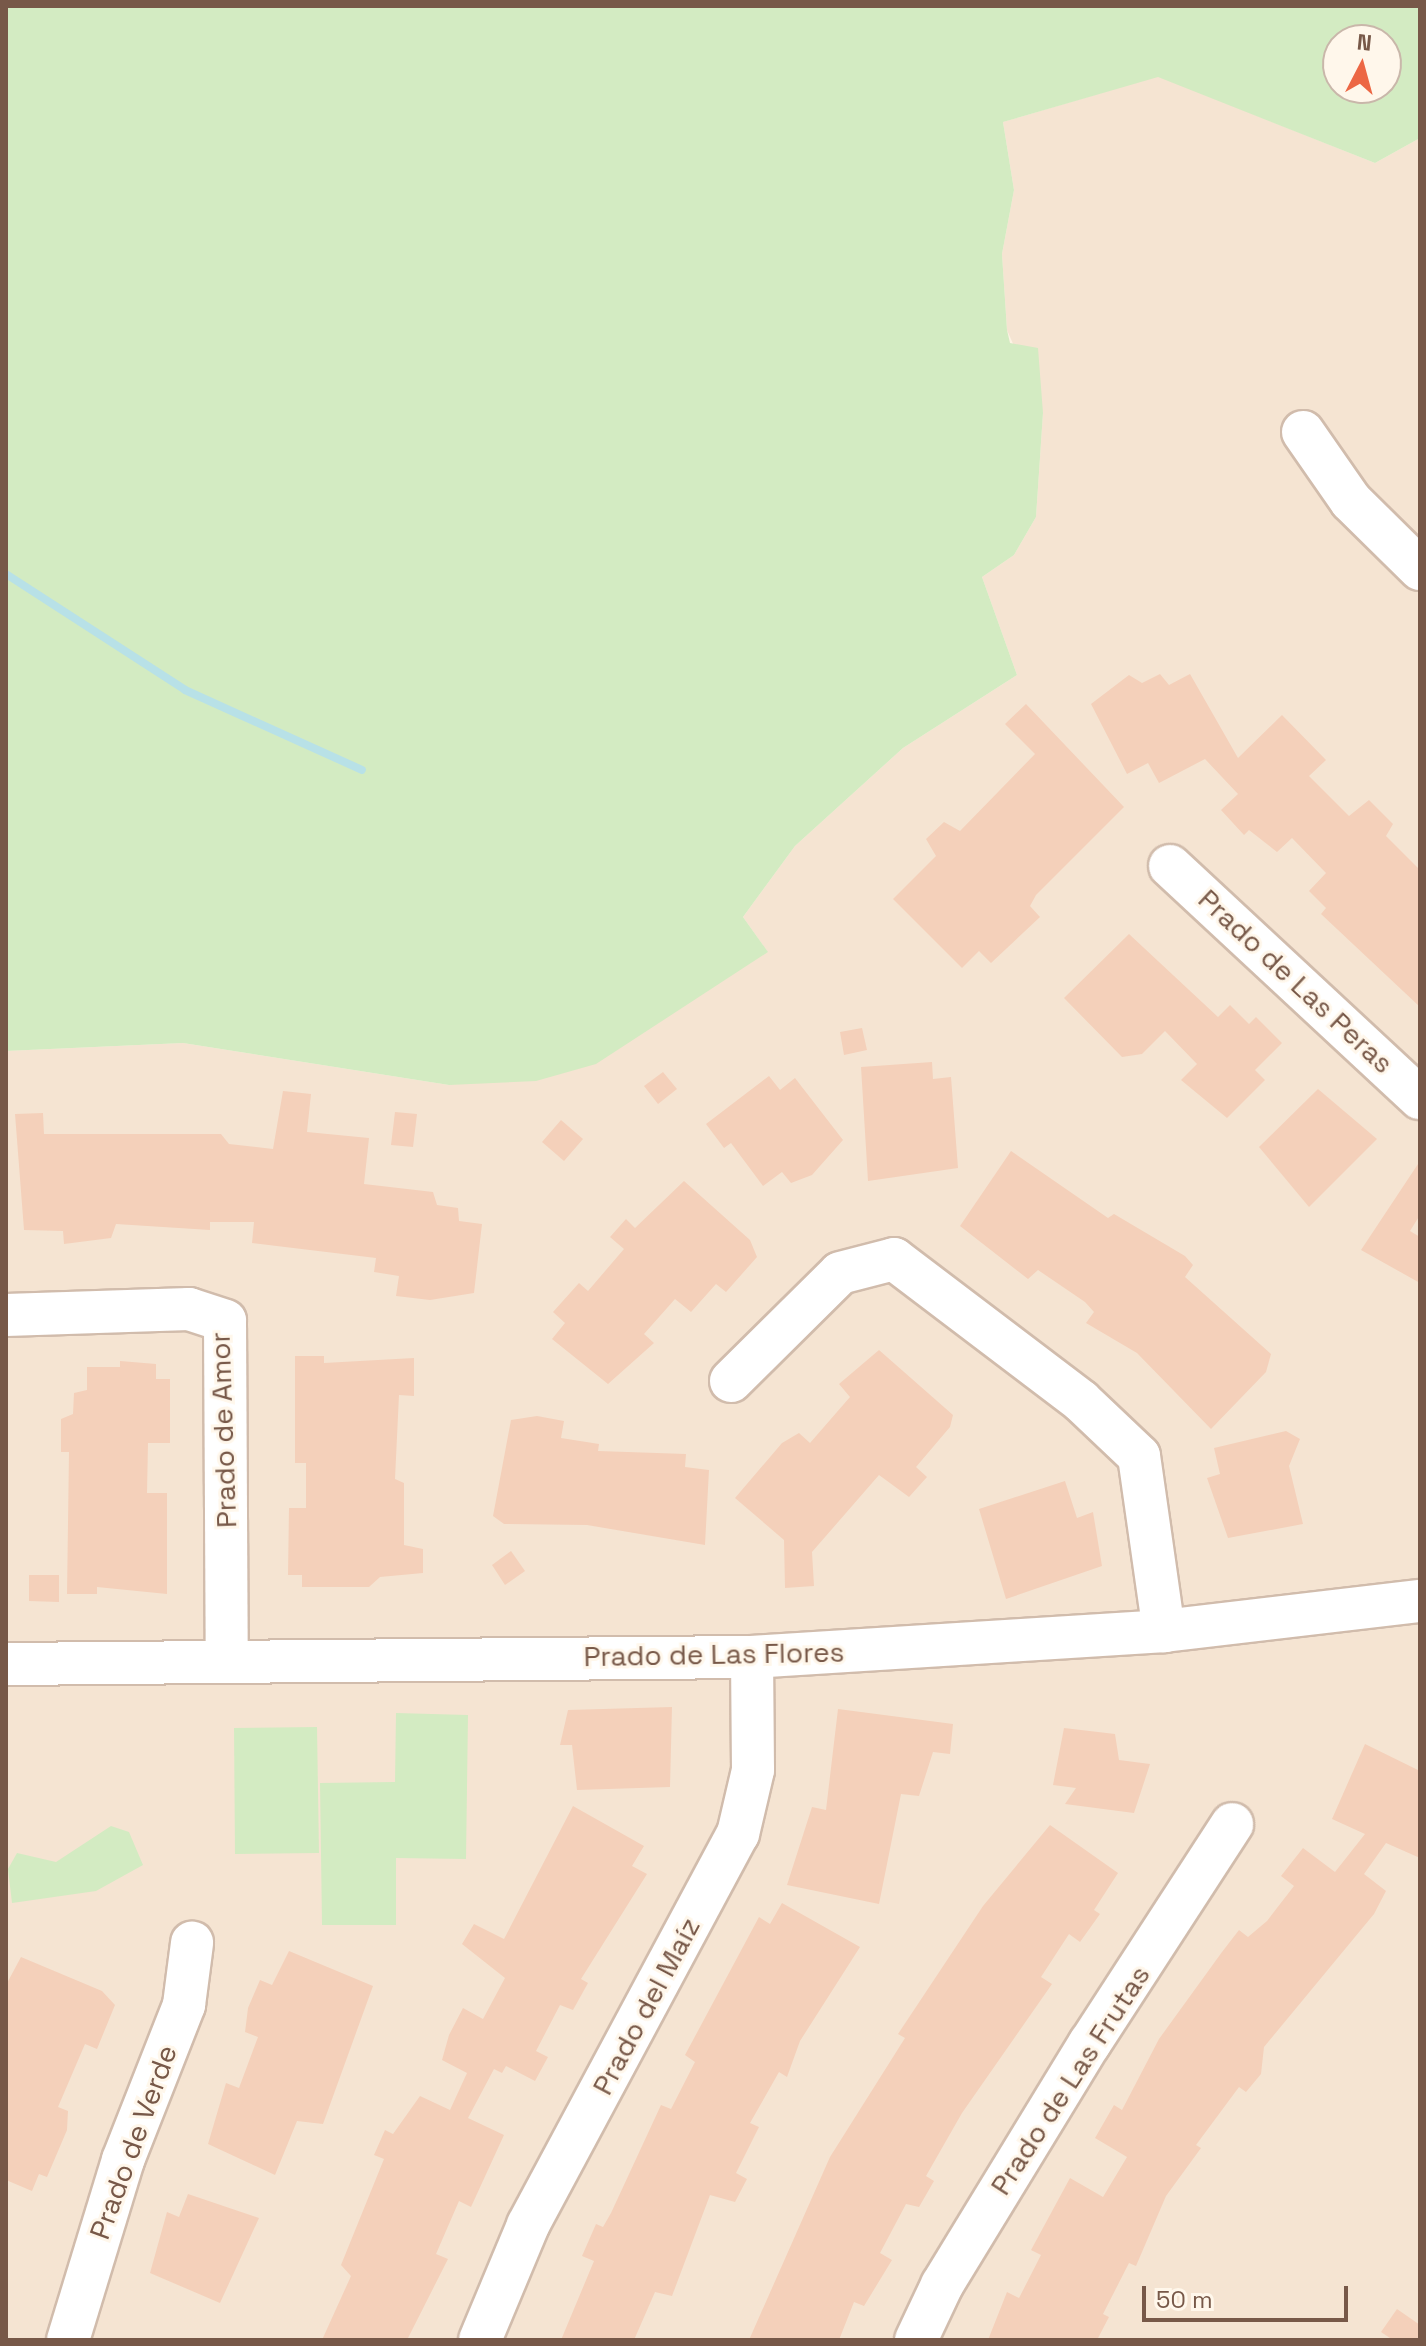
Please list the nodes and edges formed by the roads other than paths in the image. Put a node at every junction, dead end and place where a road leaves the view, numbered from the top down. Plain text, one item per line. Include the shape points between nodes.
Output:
1 (1303, 432) dead end
2 (1420, 569) edge
3 (1170, 866) dead end
4 (1420, 1098) edge
5 (6, 1315) edge
6 (731, 1381) dead end
7 (1420, 1601) edge
8 (1164, 1631) junction
9 (752, 1657) junction
10 (227, 1660) junction
11 (6, 1664) edge
12 (1232, 1824) dead end
13 (192, 1943) dead end
14 (68, 2340) edge
15 (480, 2340) edge
16 (916, 2340) edge

1 - 2 street via 1351,501
3 - 4 street, Prado de Las Peras
5 - 10 street, Prado de Amor via 189,1309 225,1321
6 - 8 street via 840,1273 894,1259 1081,1401 1139,1456
7 - 8 street, Prado de Las Flores
8 - 9 street, Prado de Las Flores
9 - 10 street, Prado de Las Flores
9 - 15 street, Prado del Maíz via 753,1770 738,1834 528,2225
10 - 11 street, Prado de Las Flores
12 - 16 street, Prado de Las Frutas via 1074,2070
13 - 14 street, Prado de Verde via 184,2005 123,2160

